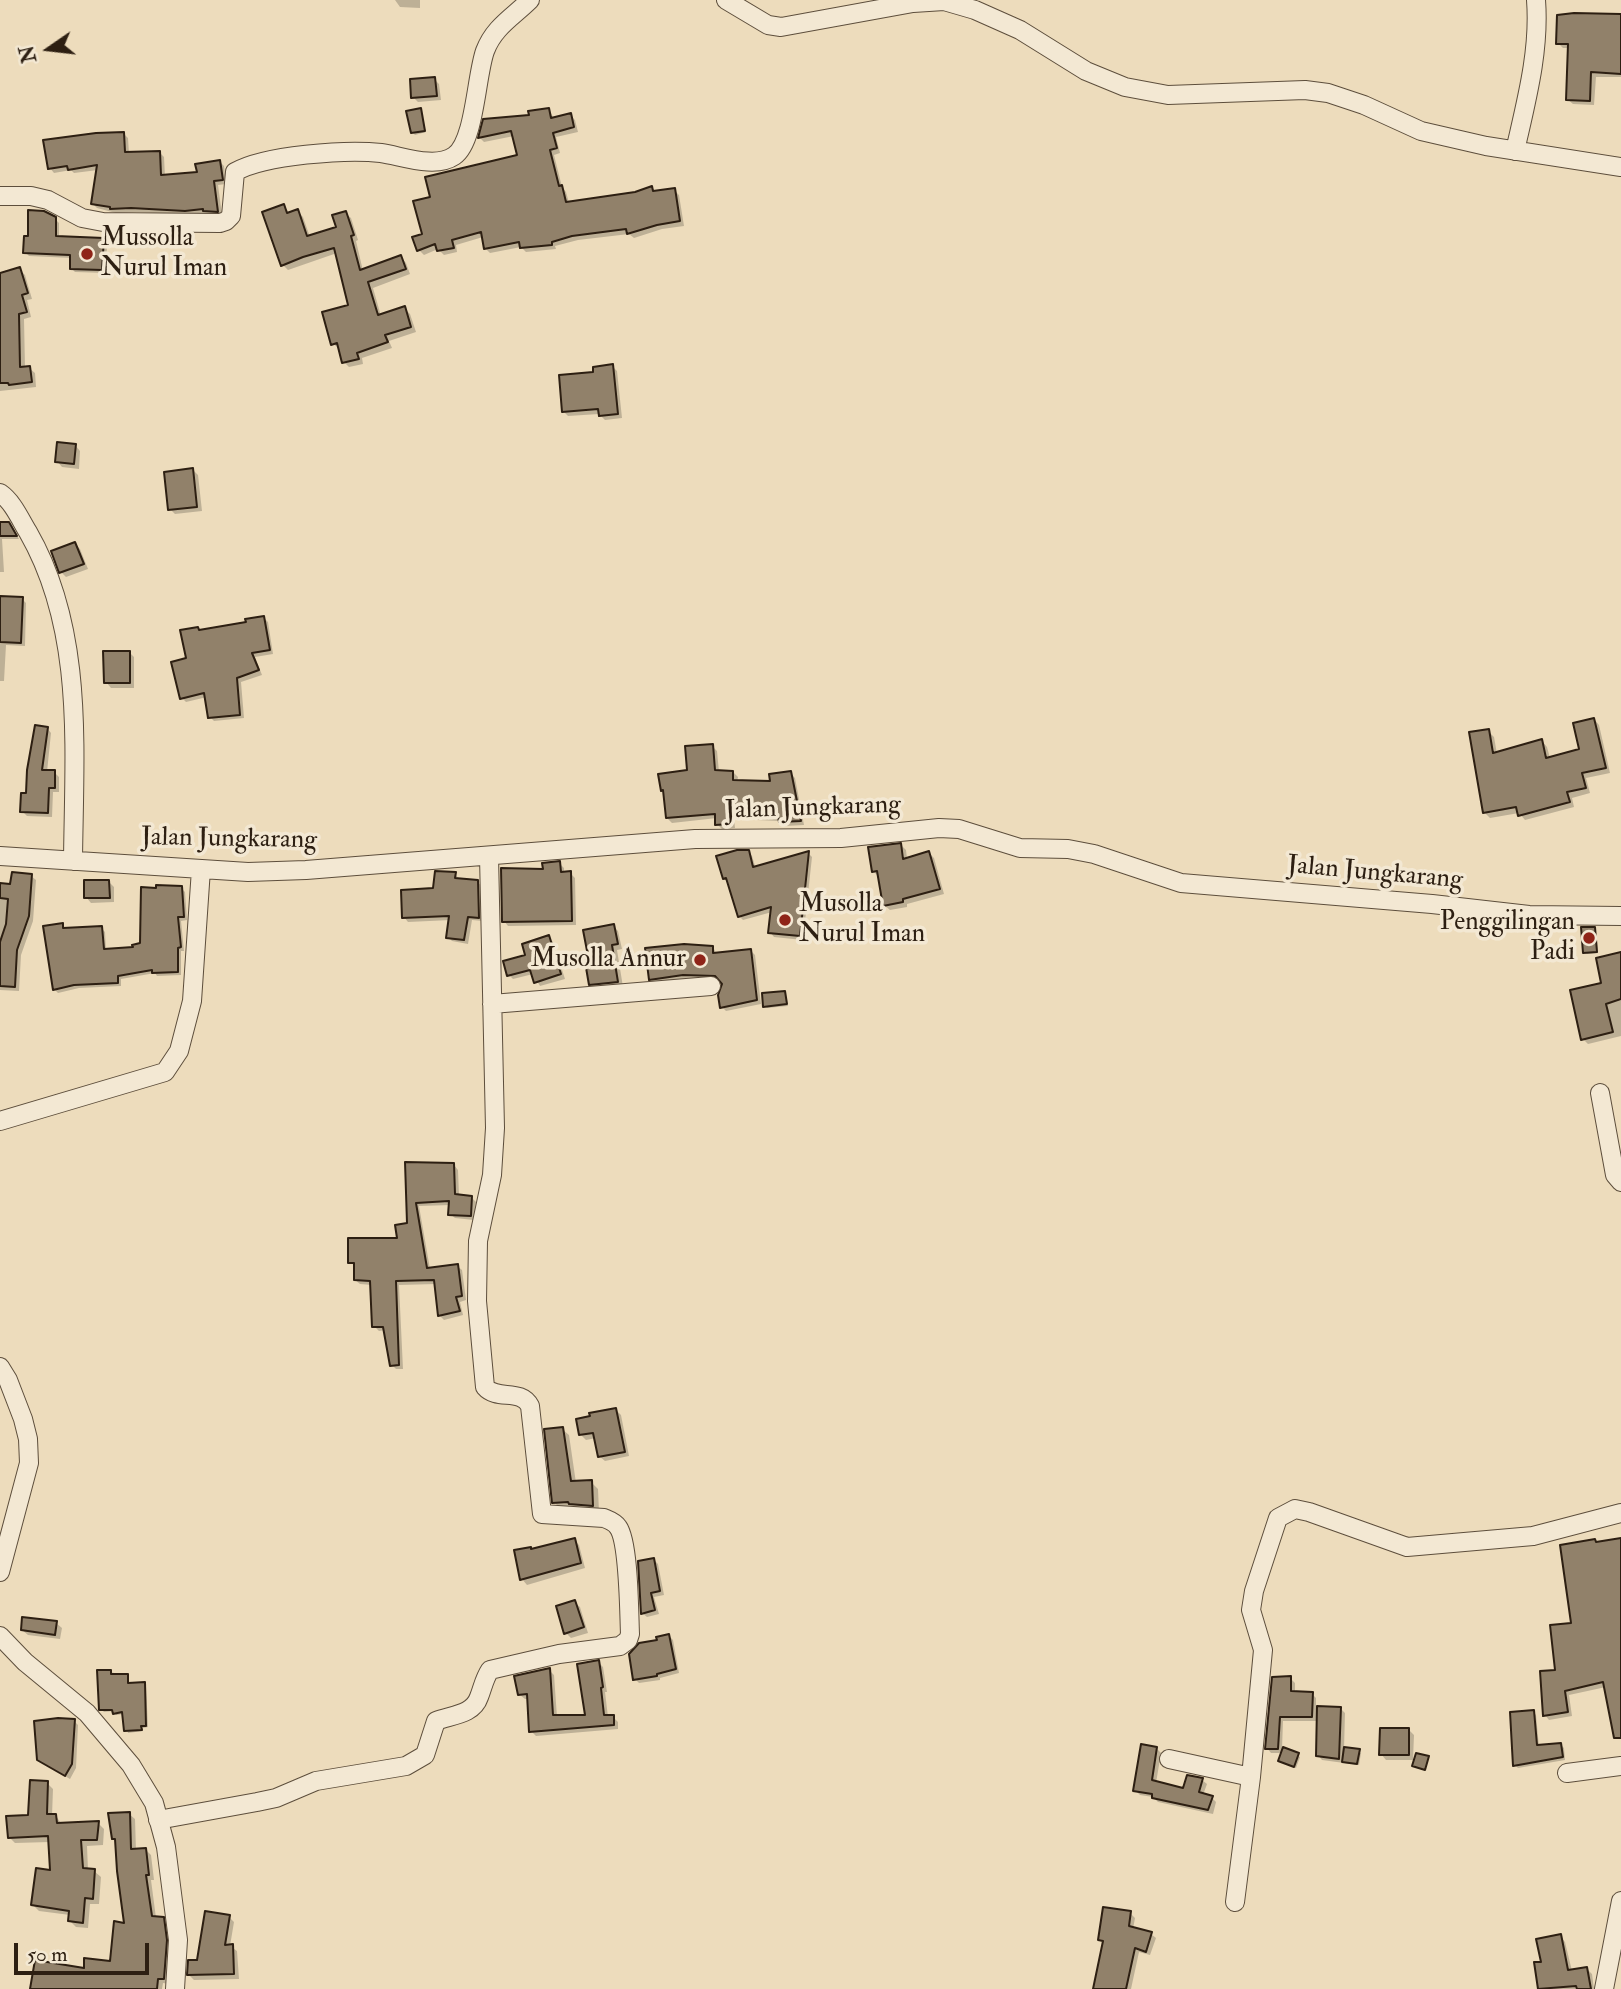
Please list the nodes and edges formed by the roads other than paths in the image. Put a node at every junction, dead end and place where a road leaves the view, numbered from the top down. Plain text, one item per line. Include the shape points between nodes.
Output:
1 (530, 0) edge
2 (726, 0) edge
3 (1536, 0) edge
4 (1515, 151) junction
5 (1621, 167) edge
6 (0, 196) edge
7 (0, 494) edge
8 (0, 856) edge
9 (489, 856) junction
10 (73, 860) junction
11 (201, 869) junction
12 (1621, 916) edge
13 (712, 986) dead end
14 (492, 1004) junction
15 (1600, 1093) dead end
16 (0, 1121) edge
17 (1621, 1182) edge
18 (0, 1367) edge
19 (1621, 1513) edge
20 (0, 1572) edge
21 (0, 1636) edge
22 (1169, 1759) dead end
23 (1621, 1766) edge
24 (1567, 1773) dead end
25 (1251, 1777) junction
26 (158, 1820) junction
27 (1621, 1901) edge
28 (1235, 1902) dead end
29 (174, 1989) edge
30 (1604, 1989) edge

1 - 6 street via 496,29 485,52 465,144 453,157 431,162 351,152 242,167 235,172 231,216 220,223 103,222 82,218 48,200
2 - 4 street via 768,25 781,27 944,1 1020,30 1086,71 1125,87 1168,94 1328,93 1421,131
3 - 4 street via 1532,70
4 - 5 street
7 - 10 street via 11,503 37,548 56,596 68,646 74,720
8 - 10 street, Jalan Jungkarang
9 - 11 street, Jalan Jungkarang via 306,870
9 - 12 street, Jalan Jungkarang via 695,839 841,838 959,829 1020,848 1094,854 1181,883 1529,915
9 - 14 street
10 - 11 street, Jalan Jungkarang
11 - 16 street via 192,1001 180,1051 165,1072
13 - 14 street
14 - 26 street via 495,1128 492,1175 478,1241 477,1301 485,1387 492,1393 521,1397 530,1406 542,1514 604,1518 620,1528 631,1634 620,1646 490,1670 474,1707 436,1721 425,1755 406,1766 316,1781 276,1798
15 - 17 street via 1615,1175
18 - 20 street via 23,1419 29,1463
19 - 25 street via 1533,1536 1407,1547 1309,1512 1295,1509 1278,1518 1251,1610 1263,1650
21 - 26 street via 87,1713 131,1765
22 - 25 street
23 - 24 street
25 - 28 street
26 - 29 street via 178,1940
27 - 30 street

